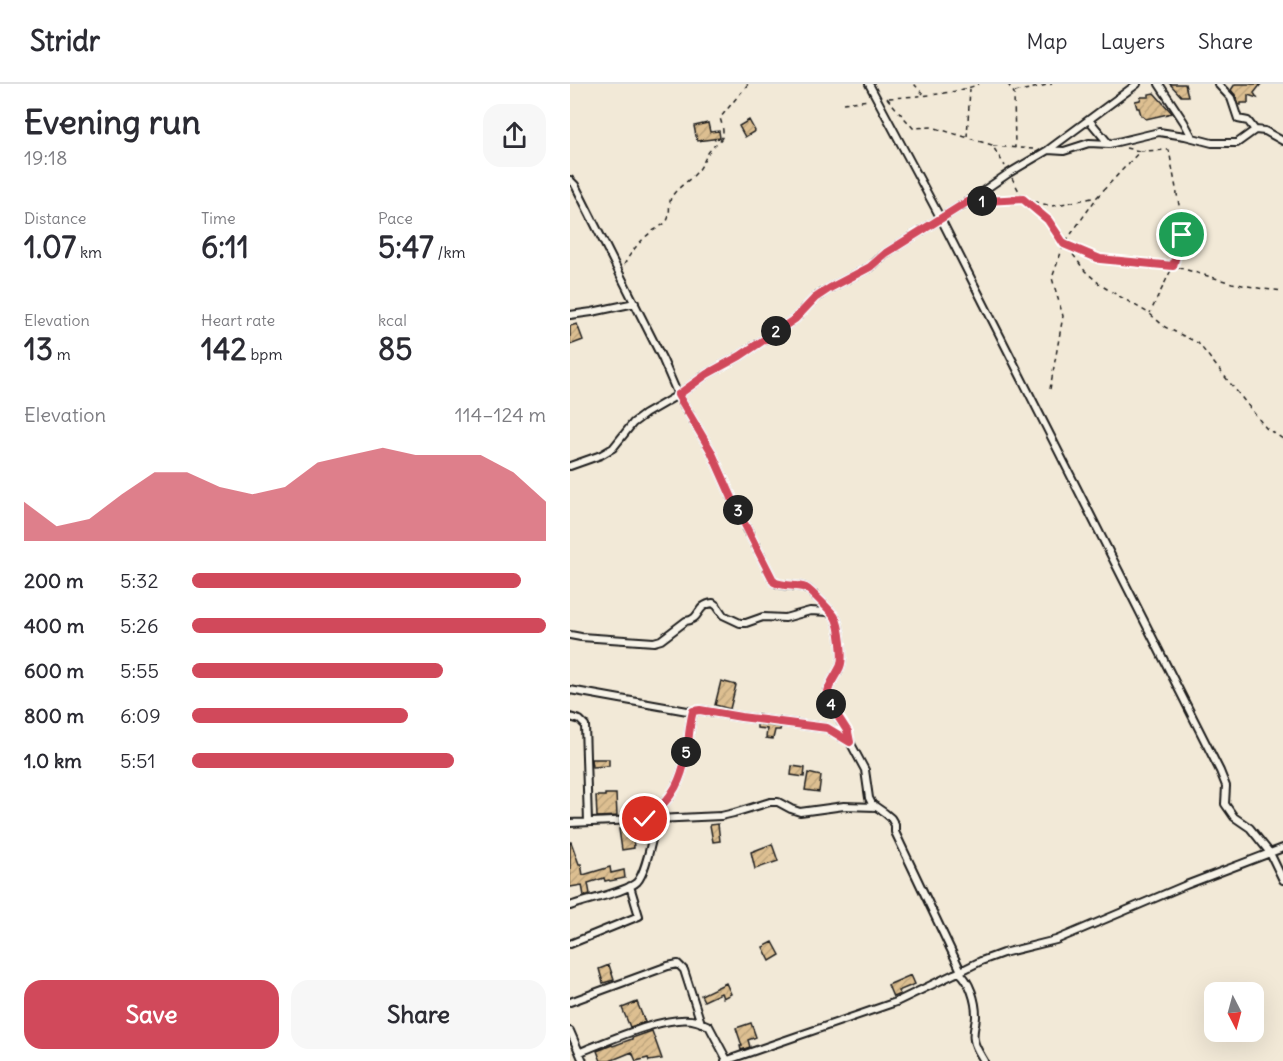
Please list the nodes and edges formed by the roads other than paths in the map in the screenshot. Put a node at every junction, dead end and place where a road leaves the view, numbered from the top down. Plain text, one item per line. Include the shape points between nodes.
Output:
1 (869, 84) edge
2 (1137, 84) edge
3 (1159, 84) edge
4 (1218, 84) edge
5 (1089, 120) junction
6 (1255, 130) junction
7 (1192, 137) junction
8 (1283, 141) edge
9 (1109, 144) junction
10 (1048, 150) junction
11 (570, 180) edge
12 (941, 219) junction
13 (634, 303) junction
14 (570, 315) edge
15 (678, 395) junction
16 (570, 466) edge
17 (829, 612) junction
18 (570, 635) edge
19 (570, 690) edge
20 (693, 711) junction
21 (570, 717) edge
22 (850, 742) junction
23 (876, 807) junction
24 (658, 818) junction
25 (645, 819) junction
26 (588, 822) junction
27 (570, 823) edge
28 (1283, 848) edge
29 (1270, 854) junction
30 (1283, 880) edge
31 (630, 886) junction
32 (570, 906) edge
33 (570, 944) edge
34 (959, 972) junction
35 (570, 1002) edge
36 (701, 1023) junction
37 (570, 1031) edge
38 (579, 1052) junction
39 (583, 1061) edge
40 (726, 1061) edge
41 (984, 1061) edge

1 - 12 street
2 - 5 street
3 - 7 street
4 - 6 street via 1231,98 1238,118 1248,121
5 - 9 street
5 - 10 street
6 - 7 street via 1237,143
6 - 8 street
7 - 9 street via 1159,132
9 - 10 street
10 - 12 street
11 - 13 street
12 - 15 street via 815,298 795,319
12 - 29 street via 1220,771 1226,786 1225,804
13 - 14 street
13 - 15 street
15 - 16 street via 633,423 613,448
15 - 17 street via 711,451 774,582 805,588
17 - 18 street via 810,611 740,623 723,615 712,603 702,606 695,617 657,642
17 - 22 street via 836,618 842,664 827,696
19 - 20 street
20 - 22 street via 827,728
20 - 25 street via 675,790 660,809
21 - 26 street via 585,725
22 - 23 street via 865,770 869,798
23 - 24 street via 844,806 800,812 770,802 722,816
23 - 34 street via 895,825
24 - 25 street
24 - 31 street via 644,870
25 - 26 street
26 - 27 street
28 - 29 street
29 - 30 street
29 - 34 street via 1056,940 1003,953
31 - 32 street
31 - 33 street via 639,915
34 - 40 street via 896,1002
34 - 41 street via 971,994 976,1015 974,1041
35 - 36 street via 678,964 684,970
36 - 38 street via 675,1020
36 - 40 street via 709,1026
37 - 38 street
38 - 39 street

